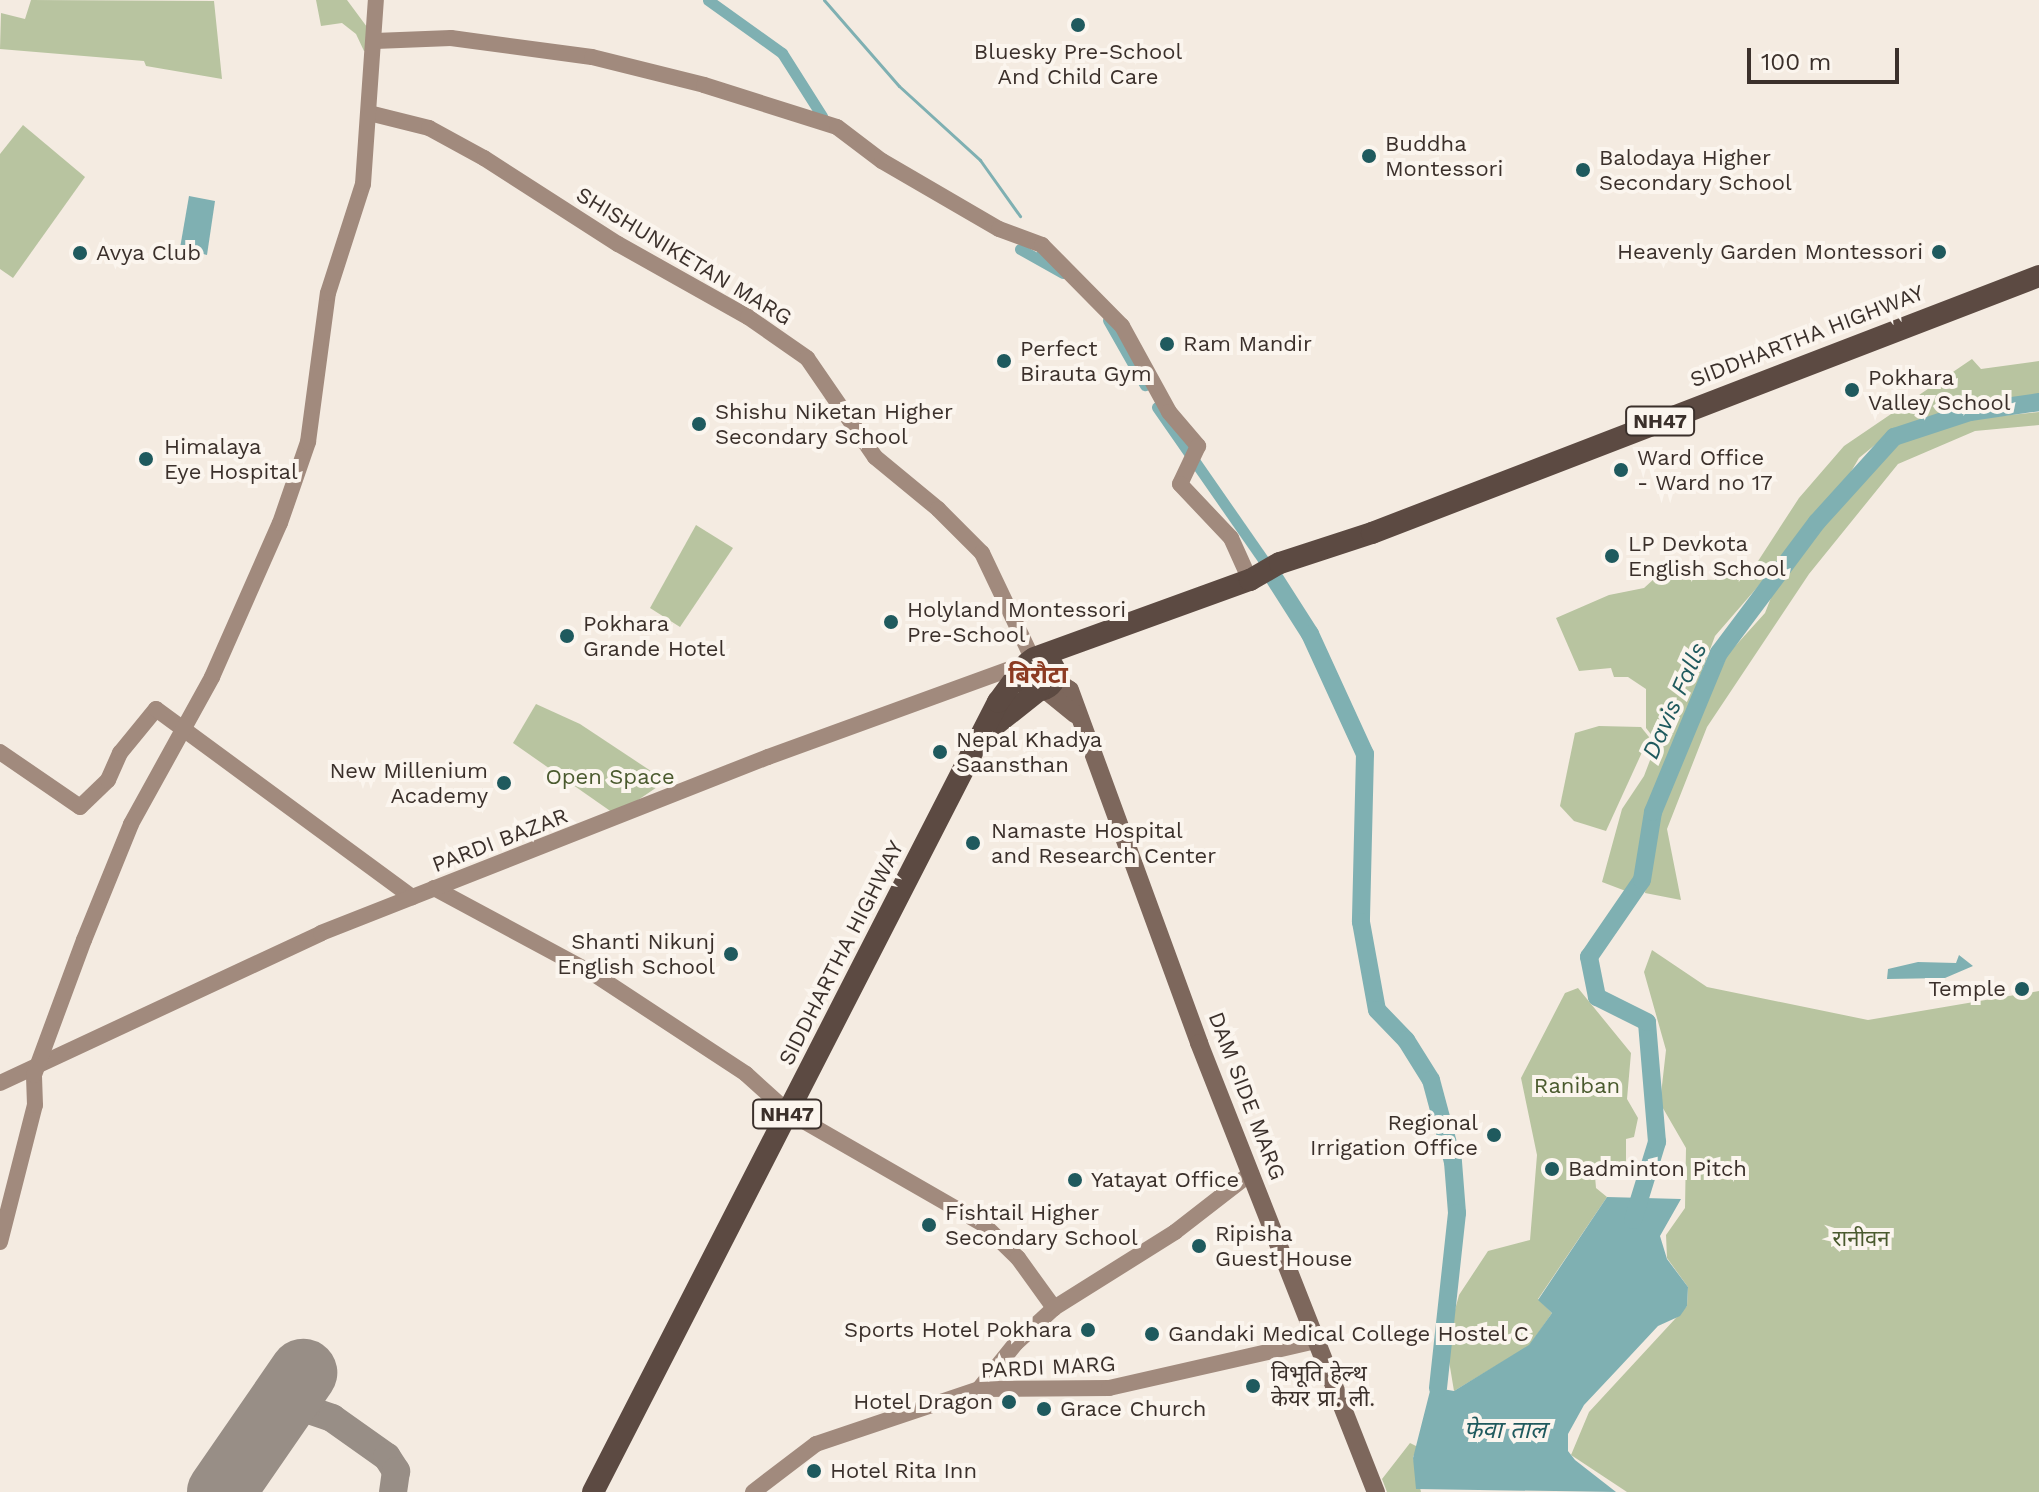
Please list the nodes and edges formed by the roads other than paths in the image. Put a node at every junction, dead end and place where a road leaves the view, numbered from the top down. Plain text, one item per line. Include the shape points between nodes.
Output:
1 (376, 0) edge
2 (375, 41) junction
3 (369, 113) junction
4 (2039, 276) edge
5 (1254, 578) junction
6 (1095, 637) junction
7 (1029, 662) junction
8 (1048, 683) junction
9 (185, 734) junction
10 (981, 736) junction
11 (0, 752) edge
12 (434, 888) junction
13 (412, 897) junction
14 (38, 1065) junction
15 (0, 1083) edge
16 (788, 1112) junction
17 (1251, 1173) junction
18 (0, 1242) edge
19 (1054, 1308) junction
20 (1316, 1341) junction
21 (979, 1389) junction
22 (593, 1492) edge
23 (753, 1492) edge
24 (1376, 1492) edge

1 - 2 main road
2 - 3 main road via 367,87
2 - 5 main road via 451,38 592,57 704,85 837,127 882,161 1032,243 1122,326 1169,412 1198,446 1180,484 1231,538
3 - 7 main road, SHISHUNIKETAN MARG via 403,117 457,143 618,244 748,317 807,358 875,457 982,553
3 - 9 main road via 363,184 326,306 308,442 280,523
4 - 5 highway, SIDDHARTHA HIGHWAY / NH47 via 1372,533 1280,563
5 - 6 highway, NH47
6 - 7 highway, NH47
6 - 8 highway, NH47
7 - 8 highway via 1025,683
7 - 10 highway, SIDDHARTHA HIGHWAY
7 - 12 main road, PARDI BAZAR
8 - 10 highway, NH47
8 - 17 main road, DAM SIDE MARG via 1077,717
9 - 11 main road via 156,709 120,753 108,780 80,807
9 - 13 main road
9 - 14 main road via 131,824
10 - 16 highway, SIDDHARTHA HIGHWAY / NH47
12 - 13 main road, PARDI BAZAR
12 - 16 main road via 594,974 746,1074
13 - 14 main road, PARDI BAZAR via 281,950
14 - 15 main road, PARDI BAZAR
14 - 18 main road via 35,1105
16 - 19 main road via 983,1224 1018,1258
16 - 22 highway, SIDDHARTHA HIGHWAY / NH47
17 - 19 main road via 1175,1232
17 - 20 main road, DAM SIDE MARG
19 - 21 main road via 1016,1343
20 - 21 main road, PARDI MARG via 1109,1388
20 - 24 main road, DAM SIDE MARG
21 - 23 main road, PARDI MARG via 816,1444

